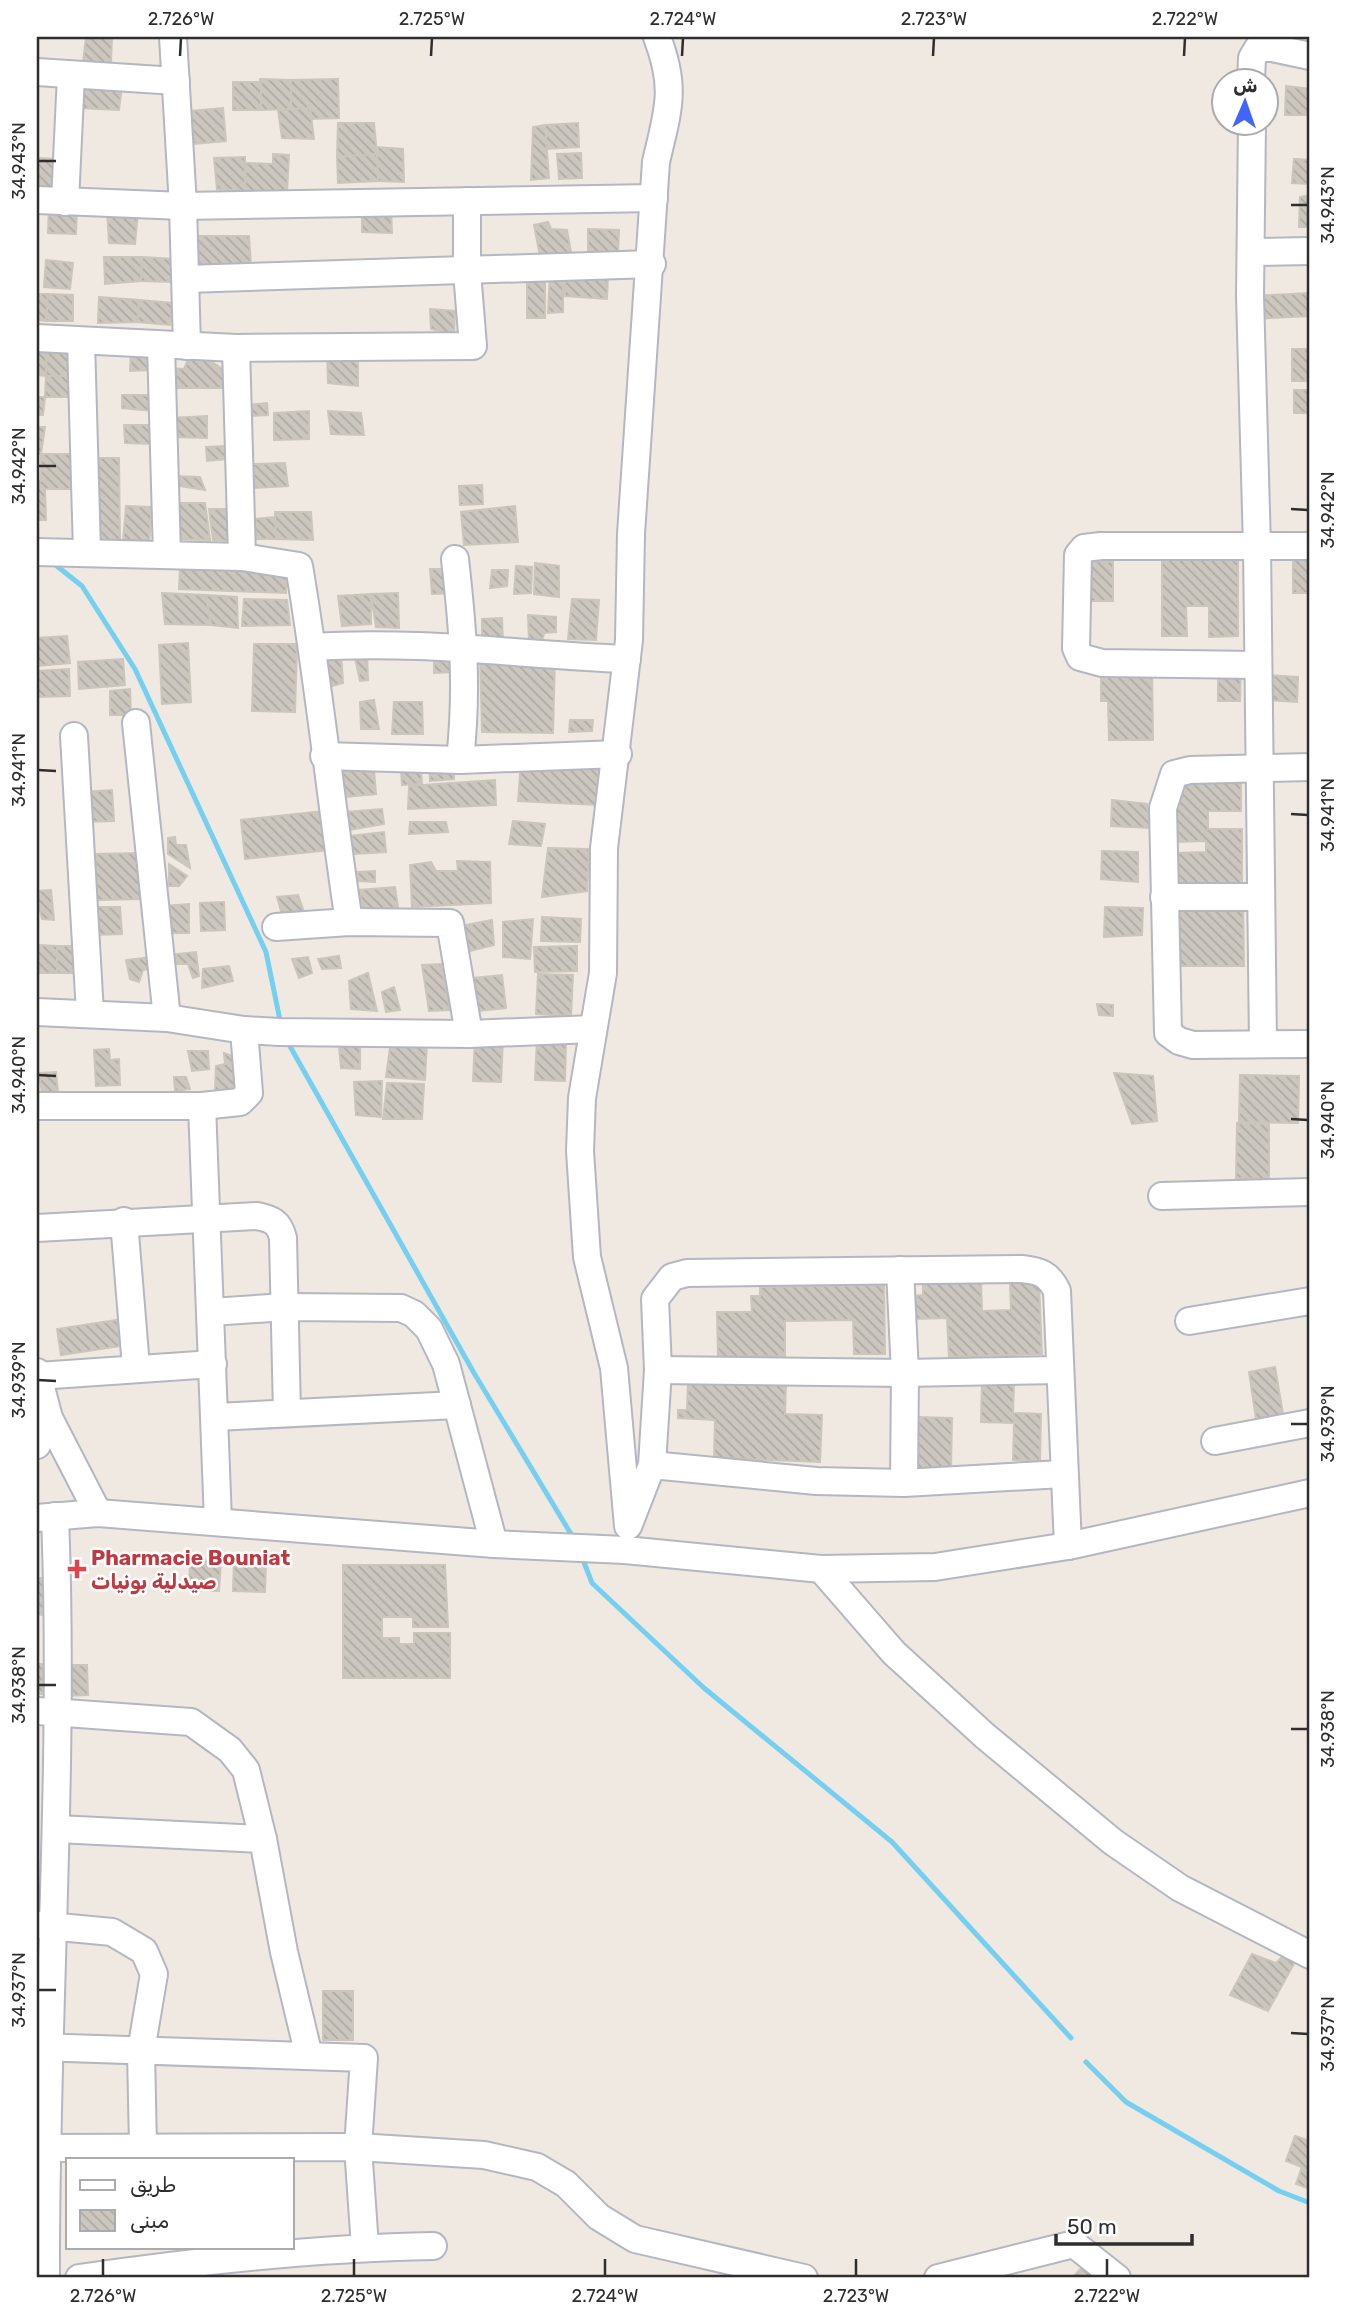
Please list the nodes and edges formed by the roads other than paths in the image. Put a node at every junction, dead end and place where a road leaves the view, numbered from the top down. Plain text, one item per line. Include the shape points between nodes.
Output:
1 (173, 37) edge
2 (657, 37) edge
3 (1310, 56) edge
4 (1252, 66) edge
5 (37, 72) edge
6 (71, 75) junction
7 (176, 81) junction
8 (1252, 136) edge
9 (654, 198) junction
10 (37, 200) edge
11 (467, 201) junction
12 (65, 202) junction
13 (183, 206) junction
14 (1310, 251) edge
15 (1252, 252) junction
16 (652, 264) junction
17 (467, 272) junction
18 (186, 279) junction
19 (37, 338) edge
20 (80, 341) junction
21 (174, 345) junction
22 (236, 348) junction
23 (1310, 546) edge
24 (1257, 547) junction
25 (43, 552) edge
26 (87, 552) junction
27 (167, 555) junction
28 (242, 557) junction
29 (455, 559) dead end
30 (313, 647) junction
31 (466, 648) junction
32 (627, 659) junction
33 (1258, 665) junction
34 (136, 723) dead end
35 (74, 736) dead end
36 (618, 754) junction
37 (324, 756) junction
38 (460, 760) junction
39 (1310, 767) edge
40 (1259, 769) junction
41 (1164, 897) junction
42 (1261, 897) junction
43 (349, 922) junction
44 (276, 927) dead end
45 (37, 1012) edge
46 (90, 1013) junction
47 (167, 1018) junction
48 (593, 1029) junction
49 (244, 1030) junction
50 (469, 1034) junction
51 (1263, 1044) junction
52 (1310, 1044) edge
53 (37, 1106) edge
54 (202, 1106) junction
55 (1310, 1192) edge
56 (1161, 1196) dead end
57 (206, 1219) junction
58 (124, 1221) junction
59 (37, 1228) edge
60 (900, 1270) junction
61 (1310, 1301) edge
62 (286, 1307) junction
63 (211, 1312) junction
64 (1189, 1321) dead end
65 (214, 1364) junction
66 (136, 1367) junction
67 (658, 1370) junction
68 (1060, 1370) junction
69 (905, 1373) junction
70 (37, 1374) edge
71 (457, 1405) junction
72 (286, 1413) junction
73 (216, 1417) junction
74 (49, 1418) junction
75 (1310, 1423) edge
76 (1215, 1441) dead end
77 (37, 1445) edge
78 (652, 1465) junction
79 (1062, 1474) junction
80 (904, 1483) junction
81 (1310, 1493) edge
82 (98, 1513) junction
83 (46, 1517) edge
84 (218, 1521) junction
85 (627, 1538) junction
86 (494, 1544) junction
87 (1068, 1546) junction
88 (821, 1569) junction
89 (48, 1633) edge
90 (48, 1712) edge
91 (57, 1829) junction
92 (263, 1839) junction
93 (46, 1925) edge
94 (1310, 1955) edge
95 (42, 2047) edge
96 (141, 2050) junction
97 (309, 2056) junction
98 (143, 2147) junction
99 (358, 2147) junction
100 (82, 2158) edge
101 (66, 2161) edge
102 (43, 2165) edge
103 (433, 2246) dead end
104 (365, 2247) junction
105 (46, 2278) edge
106 (79, 2278) edge
107 (804, 2278) edge
108 (938, 2278) edge
109 (1116, 2278) edge

1 - 7 street
2 - 9 street via 671,87
3 - 4 street via 1258,48
5 - 6 street
6 - 7 street
6 - 12 street
7 - 13 street
8 - 15 street
9 - 11 street
9 - 16 street
10 - 12 street
11 - 13 street
11 - 17 street
12 - 13 street
13 - 18 street
14 - 15 street
15 - 24 street
16 - 17 street
16 - 32 street via 631,534
17 - 18 street
17 - 22 street via 473,346
18 - 21 street
19 - 20 street
20 - 21 street
20 - 26 street
21 - 22 street
21 - 27 street
22 - 28 street
23 - 24 street
24 - 33 street
24 - 33 street via 1084,548 1076,566 1076,648 1080,657 1102,663
25 - 26 street
26 - 27 street
27 - 28 street
28 - 30 street via 299,566
29 - 31 street
30 - 31 street via 416,643
30 - 37 street
31 - 32 street
31 - 38 street
32 - 36 street
33 - 40 street
34 - 47 street
35 - 46 street
36 - 38 street
36 - 48 street via 607,823 603,973
37 - 38 street
37 - 43 street
39 - 40 street
40 - 41 street via 1191,769 1174,774 1163,808
40 - 42 street
41 - 42 street
41 - 51 street via 1168,1033 1193,1045
42 - 51 street
43 - 44 street
43 - 50 street via 450,923
45 - 46 street
46 - 47 street
47 - 49 street
48 - 50 street
48 - 85 street via 582,1098 582,1198 587,1256 614,1367
49 - 50 street
49 - 54 street via 246,1098 233,1104
51 - 52 street
53 - 54 street
54 - 57 street
55 - 56 street
57 - 58 street
57 - 62 street via 257,1216 280,1226
57 - 63 street
58 - 59 street
58 - 66 street
60 - 67 street via 687,1273 672,1277 655,1299
60 - 68 street via 1040,1271 1051,1278 1057,1291
60 - 69 street
61 - 64 street
62 - 63 street
62 - 71 street via 401,1308 414,1314 429,1329 446,1363
62 - 72 street
63 - 65 street
65 - 66 street
65 - 73 street
66 - 70 street
67 - 69 street
67 - 78 street
68 - 69 street
68 - 79 street
69 - 80 street
70 - 74 street
71 - 72 street
71 - 86 street
72 - 73 street
73 - 84 street
74 - 77 street
74 - 82 street
75 - 76 street
78 - 80 street via 816,1481
78 - 85 street
79 - 80 street
79 - 87 street
81 - 87 street
82 - 83 street
82 - 84 street
83 - 89 street
84 - 86 street
85 - 86 street via 596,1549
85 - 88 street
87 - 88 street via 935,1567
88 - 94 street via 894,1653 1113,1842 1180,1888
89 - 90 street
90 - 91 street
90 - 92 street via 191,1721 230,1750 246,1770
91 - 92 street
91 - 93 street
92 - 97 street
93 - 95 street
93 - 96 street via 112,1933 144,1951 154,1975
95 - 96 street
95 - 102 street
96 - 97 street
96 - 98 street
97 - 99 street via 364,2058
98 - 99 street
98 - 100 street
99 - 104 street
99 - 107 street via 484,2155 537,2167 566,2184 599,2217 635,2239
101 - 102 street
102 - 105 street
103 - 104 street
104 - 106 street
108 - 109 street via 1074,2244

